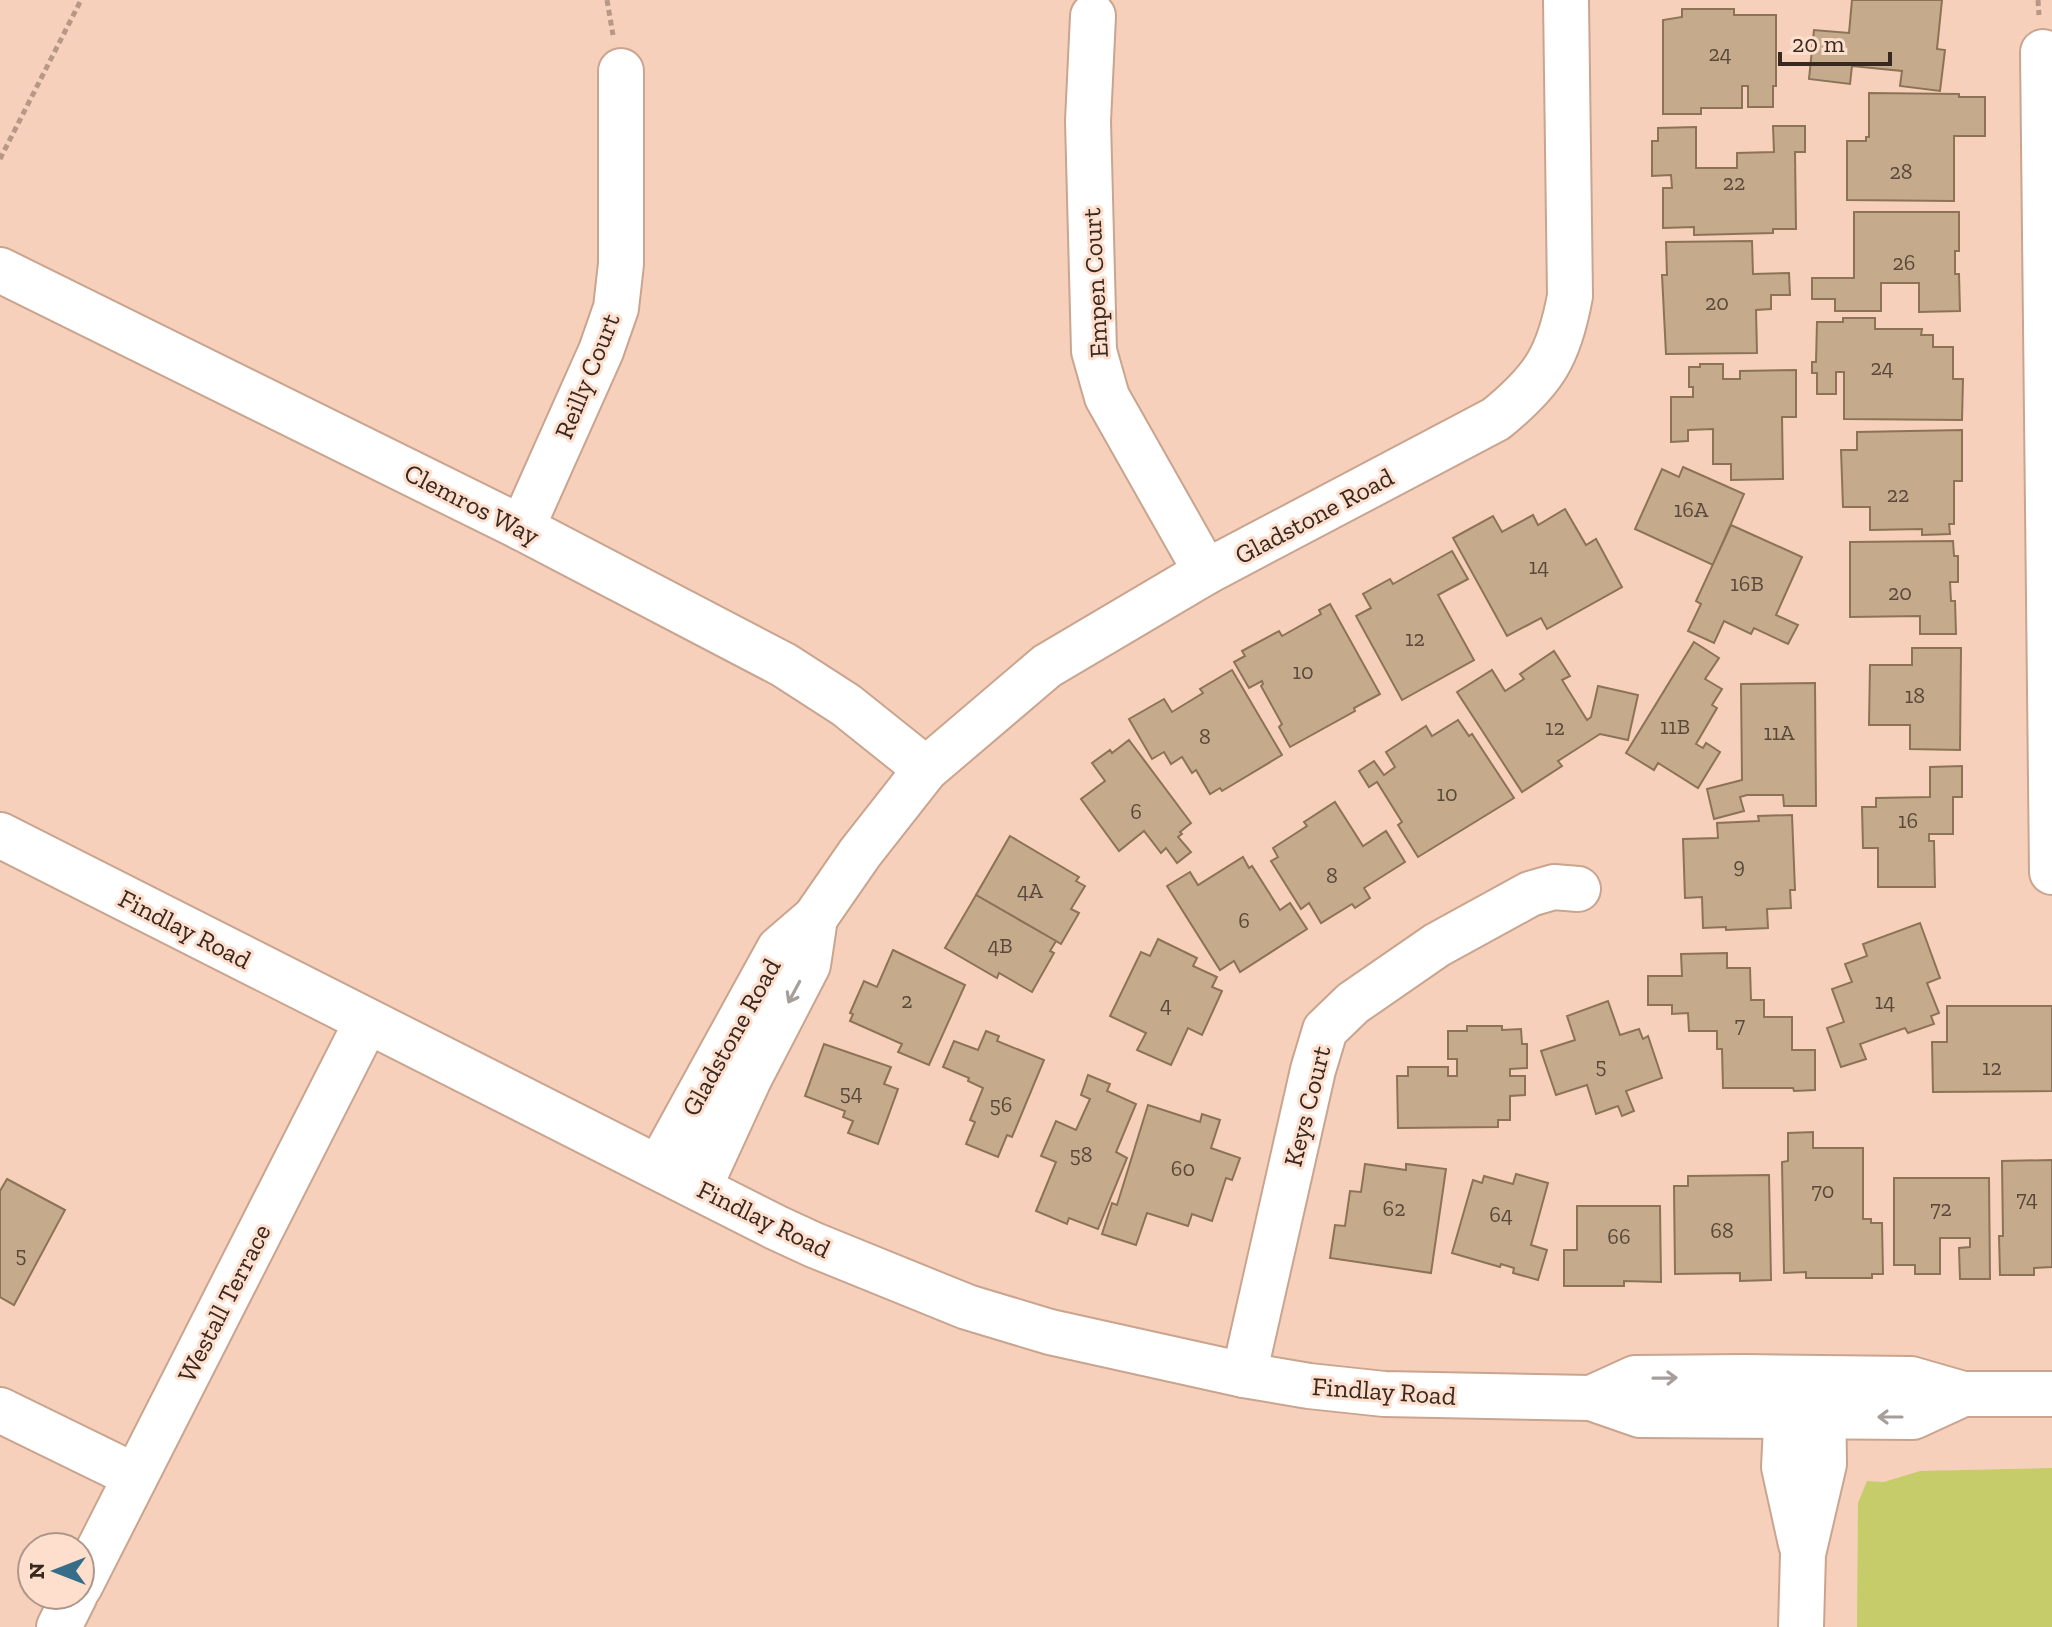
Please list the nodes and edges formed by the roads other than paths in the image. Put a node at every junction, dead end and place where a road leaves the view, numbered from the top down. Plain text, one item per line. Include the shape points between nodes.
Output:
1 (1566, 0) edge
2 (1093, 16) dead end
3 (2043, 52) dead end
4 (621, 71) dead end
5 (0, 270) edge
6 (522, 528) junction
7 (1206, 572) junction
8 (2051, 676) edge
9 (926, 769) junction
10 (0, 835) edge
11 (2052, 872) edge
12 (1578, 889) dead end
13 (815, 918) junction
14 (367, 1021) junction
15 (659, 1167) junction
16 (699, 1188) junction
17 (1244, 1375) junction
18 (2052, 1394) edge
19 (1805, 1397) junction
20 (0, 1410) edge
21 (135, 1476) junction
22 (96, 1554) edge
23 (1801, 1627) edge

1 - 7 street, Gladstone Road via 1570,296 1564,330 1549,365 1496,419
2 - 7 street, Empen Court via 1088,121 1094,351 1107,397
3 - 8 street
4 - 6 street, Reilly Court via 621,264 616,308
5 - 6 street, Clemros Way
6 - 9 street, Clemros Way via 784,665 846,705
7 - 9 street, Gladstone Road via 1047,666
8 - 11 street
9 - 13 street, Gladstone Road
10 - 14 street, Findlay Road
12 - 17 street, Keys Court via 1554,887 1530,894 1437,945 1353,1003 1325,1030
13 - 15 street, Gladstone Road via 779,949
13 -> 16 street, Gladstone Road via 808,965
14 - 15 street, Findlay Road
14 - 21 street, Westall Terrace
15 - 16 street, Findlay Road
16 - 17 street, Findlay Road via 814,1245 967,1307 1050,1332
17 - 19 street, Findlay Road via 1384,1394 1591,1398 1640,1415
18 - 19 street, Findlay Road via 1963,1394 1913,1417
19 - 23 street via 1824,1464 1803,1554
20 - 21 street
21 - 22 street, Westall Terrace

